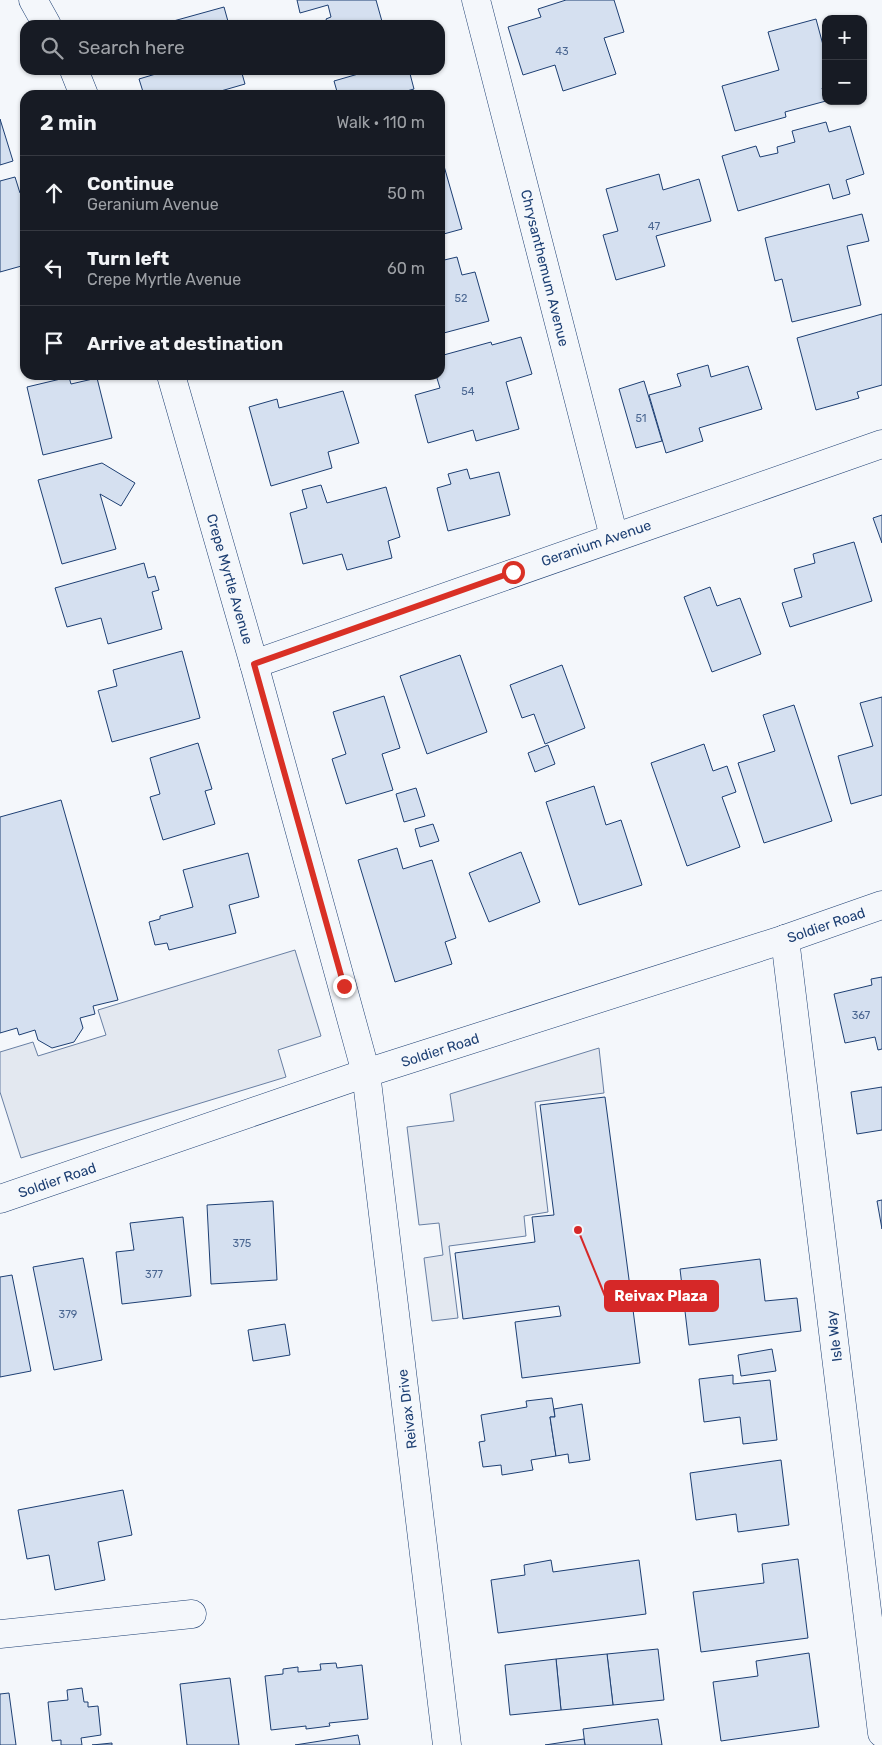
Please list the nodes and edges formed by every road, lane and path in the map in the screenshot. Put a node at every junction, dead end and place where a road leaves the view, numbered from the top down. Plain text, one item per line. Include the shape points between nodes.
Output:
1 (33, 0) edge
2 (476, 0) edge
3 (45, 20) edge
4 (76, 75) edge
5 (82, 90) edge
6 (172, 380) edge
7 (882, 444) edge
8 (614, 537) junction
9 (254, 664) junction
10 (882, 905) edge
11 (785, 939) junction
12 (366, 1073) junction
13 (0, 1199) edge
14 (192, 1614) dead end
15 (0, 1634) edge
16 (882, 1733) edge
17 (447, 1745) edge

1 - 3 street
2 - 8 street, Chrysanthemum Avenue
4 - 5 street
6 - 9 street, Crepe Myrtle Avenue
7 - 8 street, Geranium Avenue
8 - 9 street, Geranium Avenue
9 - 12 street, Crepe Myrtle Avenue
10 - 11 street, Soldier Road
11 - 12 street, Soldier Road
11 - 16 street, Isle Way
12 - 13 street, Soldier Road
12 - 17 street, Reivax Drive
14 - 15 street

